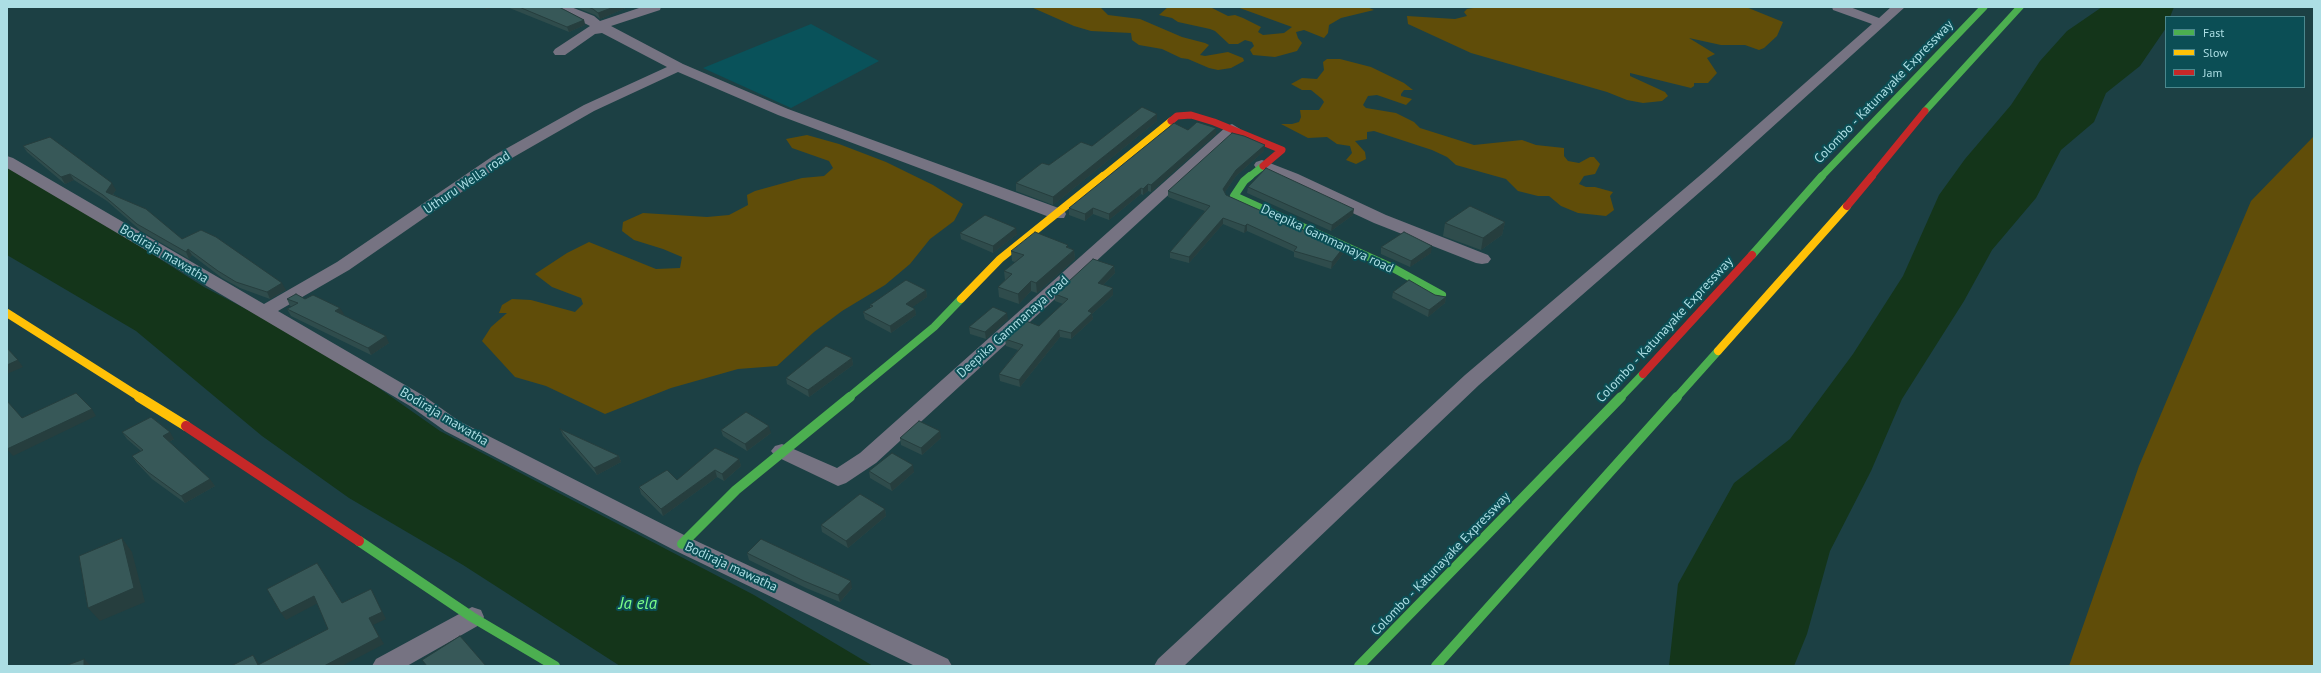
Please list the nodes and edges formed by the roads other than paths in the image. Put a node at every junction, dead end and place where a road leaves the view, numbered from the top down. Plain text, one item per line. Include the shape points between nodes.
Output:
1 (559, 7) edge
2 (655, 7) edge
3 (1838, 7) edge
4 (1899, 7) edge
5 (1984, 7) edge
6 (2020, 7) edge
7 (1880, 23) junction
8 (602, 27) junction
9 (560, 52) dead end
10 (678, 67) junction
11 (1232, 129) junction
12 (7, 161) edge
13 (1262, 165) junction
14 (1058, 214) junction
15 (1482, 259) dead end
16 (1442, 295) edge
17 (263, 312) junction
18 (7, 313) edge
19 (782, 450) junction
20 (682, 544) junction
21 (472, 617) junction
22 (385, 666) edge
23 (555, 666) edge
24 (938, 666) edge
25 (1167, 666) edge
26 (1359, 666) edge
27 (1436, 666) edge

1 - 8 street
2 - 8 street
3 - 7 street
4 - 7 street
5 - 26 main road, Colombo - Katunayake Expressway via 1846,149 1678,339
6 - 27 main road via 1909,129 1836,218
7 - 25 street via 1710,175 1472,380
8 - 9 street via 592,30
8 - 10 street
10 - 14 street via 858,141
10 - 17 street, Uthuru Wella road via 589,108 499,160 343,266
11 - 13 main road, Deepika Gammanaya road via 1282,150
11 - 14 main road, Deepika Gammanaya road via 1191,115 1177,116
11 - 19 street, Deepika Gammanaya road via 868,458 838,478
12 - 17 street, Bodiraja mawatha
13 - 15 street via 1380,219
13 - 16 main road, Deepika Gammanaya road via 1244,181 1234,196 1393,268
14 - 19 main road, Deepika Gammanaya road via 1000,258 934,327
17 - 20 street, Bodiraja mawatha via 417,401 452,426
18 - 21 main road via 172,416
19 - 20 main road, Deepika Gammanaya road via 736,490
20 - 24 street, Bodiraja mawatha
21 - 22 street
21 - 23 main road

